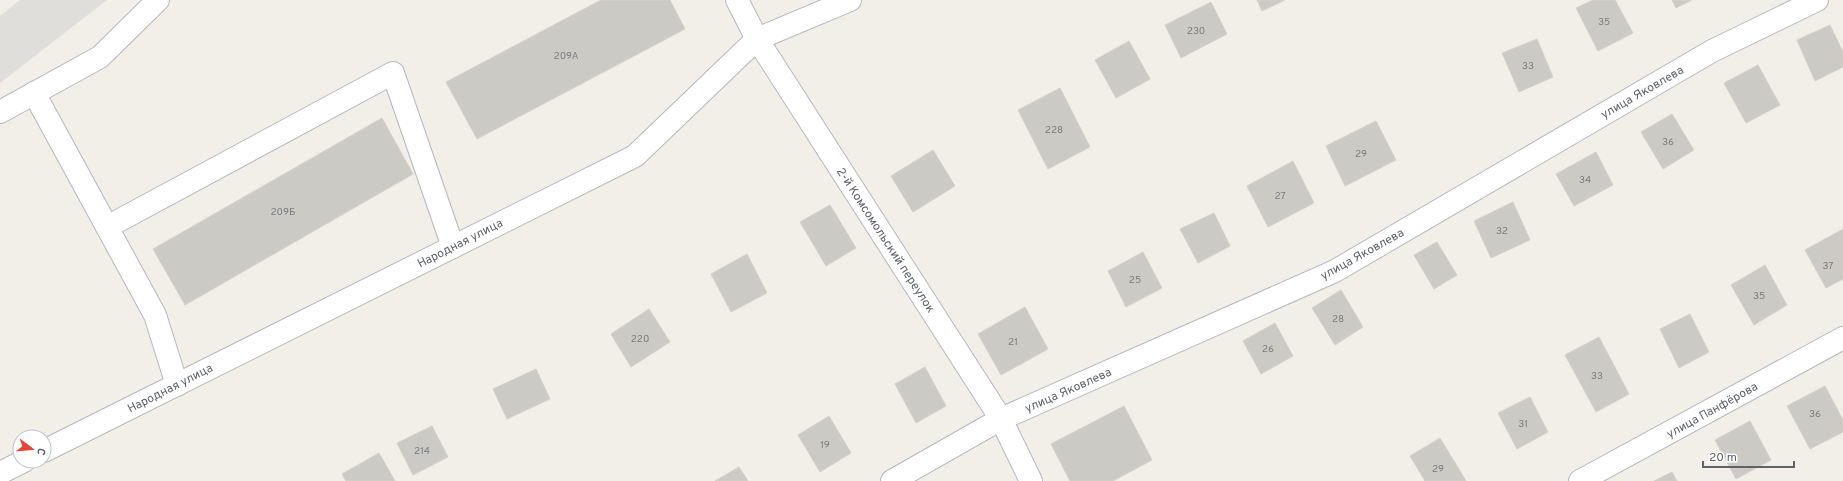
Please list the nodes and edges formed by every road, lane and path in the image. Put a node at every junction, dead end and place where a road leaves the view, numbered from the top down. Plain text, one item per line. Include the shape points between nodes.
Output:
1 (158, 0) edge
2 (737, 0) edge
3 (850, 0) edge
4 (1818, 0) edge
5 (757, 39) junction
6 (34, 93) junction
7 (0, 112) edge
8 (107, 227) junction
9 (453, 247) junction
10 (1843, 338) edge
11 (177, 385) junction
12 (1001, 419) junction
13 (52, 447) edge
14 (12, 467) edge
15 (0, 473) edge
16 (892, 481) edge
17 (1031, 481) edge
18 (1580, 481) edge

1 - 6 street via 100,56
2 - 5 street, 2-й Комсомольский переулок
3 - 5 street, Народная улица
4 - 12 street, улица Яковлева via 1712,51 1335,271
5 - 9 street, Народная улица via 635,156
5 - 12 street, 2-й Комсомольский переулок
6 - 7 street
6 - 8 street
8 - 9 street via 393,73
8 - 11 street via 155,315
9 - 11 street, Народная улица
10 - 18 street, улица Панфёрова
11 - 13 street, Народная улица
12 - 16 street, улица Яковлева
12 - 17 street, 2-й Комсомольский переулок
14 - 15 street

